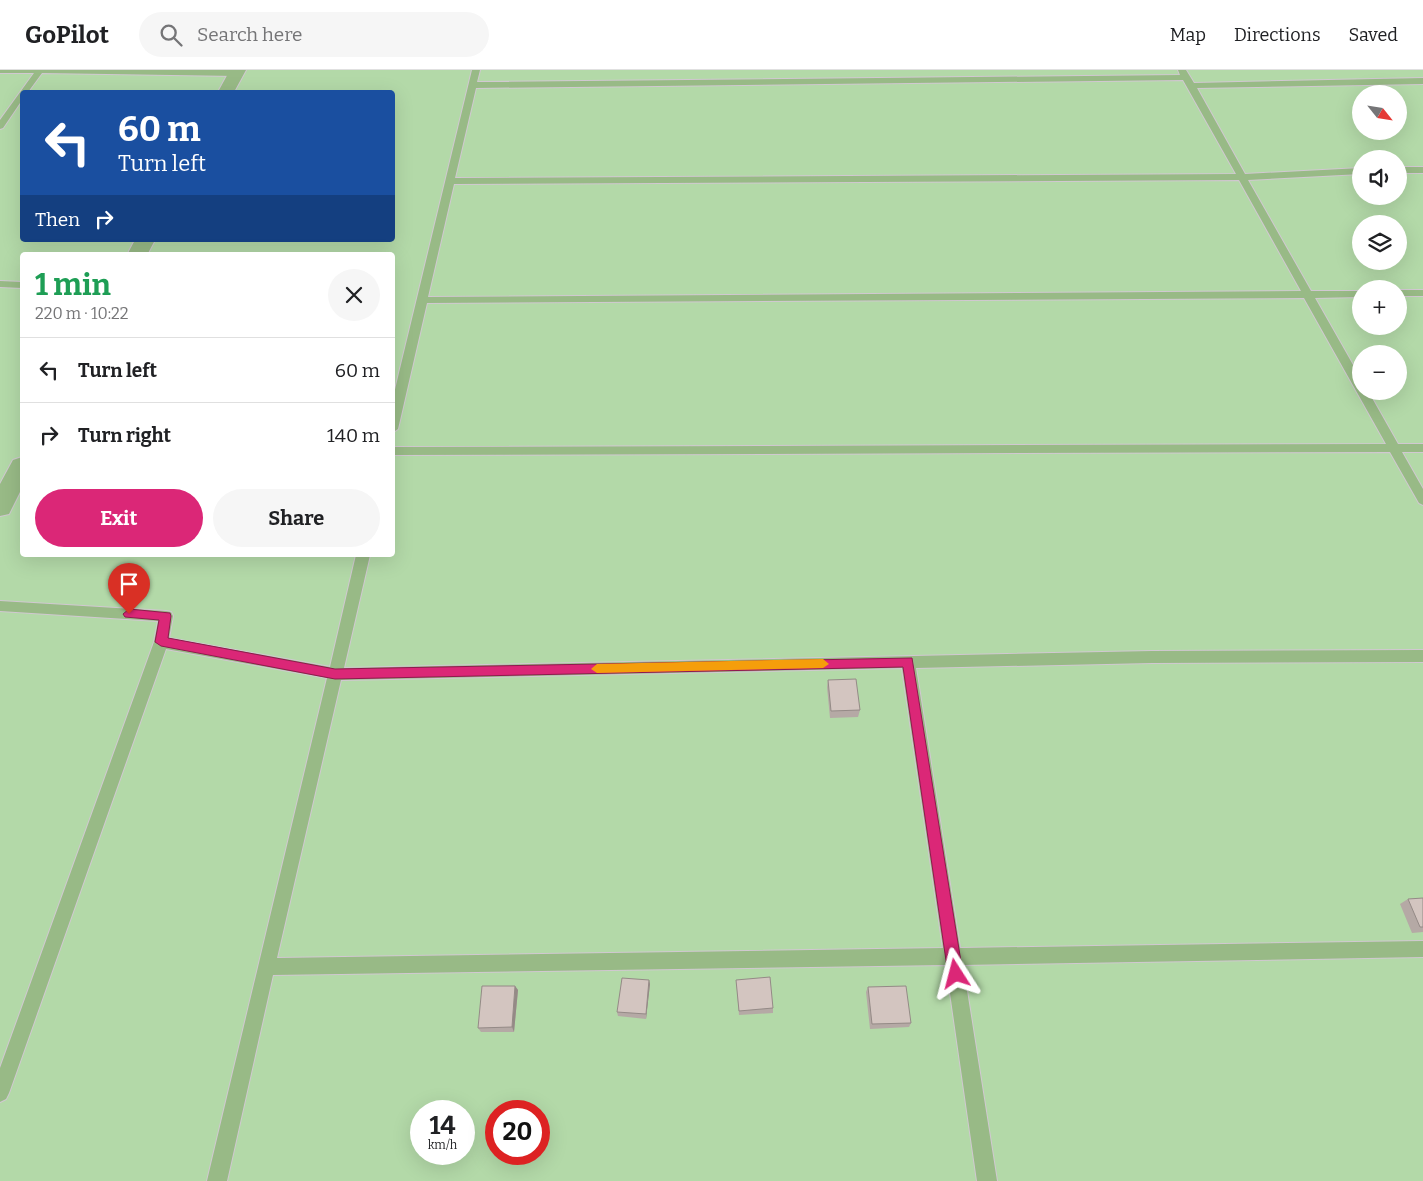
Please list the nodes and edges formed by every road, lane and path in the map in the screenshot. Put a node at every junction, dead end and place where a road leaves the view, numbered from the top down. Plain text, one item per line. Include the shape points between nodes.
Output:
1 (0, 70) edge
2 (40, 70) edge
3 (476, 70) edge
4 (237, 72) edge
5 (1184, 73) edge
6 (1423, 81) edge
7 (473, 85) junction
8 (1191, 86) junction
9 (26, 90) edge
10 (227, 90) edge
11 (20, 98) edge
12 (0, 126) edge
13 (1407, 170) edge
14 (1423, 170) edge
15 (1352, 172) edge
16 (1244, 177) junction
17 (450, 181) junction
18 (0, 284) edge
19 (20, 285) edge
20 (1407, 293) edge
21 (1423, 293) edge
22 (1352, 294) edge
23 (1309, 296) junction
24 (423, 300) junction
25 (1352, 372) edge
26 (1367, 400) edge
27 (395, 417) edge
28 (1423, 448) edge
29 (1394, 449) junction
30 (395, 451) edge
31 (20, 470) edge
32 (1423, 500) edge
33 (0, 507) edge
34 (363, 557) edge
35 (0, 606) edge
36 (161, 642) junction
37 (1423, 656) edge
38 (908, 662) junction
39 (335, 674) junction
40 (1423, 949) edge
41 (953, 955) junction
42 (267, 967) junction
43 (0, 1093) edge
44 (217, 1181) edge
45 (987, 1181) edge

1 - 2 lane
2 - 4 lane
2 - 9 lane
3 - 7 lane
4 - 10 street
5 - 7 lane
5 - 8 lane
6 - 8 lane
7 - 17 lane
8 - 16 lane
11 - 12 lane
13 - 14 lane
15 - 16 lane
16 - 17 lane
16 - 23 lane
17 - 24 lane
18 - 19 lane
20 - 21 lane
22 - 23 lane
23 - 24 lane
23 - 25 lane
24 - 27 lane
26 - 29 lane
28 - 29 lane
29 - 30 lane
29 - 32 lane
31 - 33 street
34 - 39 lane
35 - 36 lane via 166,616
36 - 39 lane
36 - 43 lane
37 - 38 lane via 1152,656
38 - 39 lane
38 - 41 lane
39 - 42 lane
40 - 41 lane
41 - 42 lane
41 - 45 lane
42 - 44 lane

